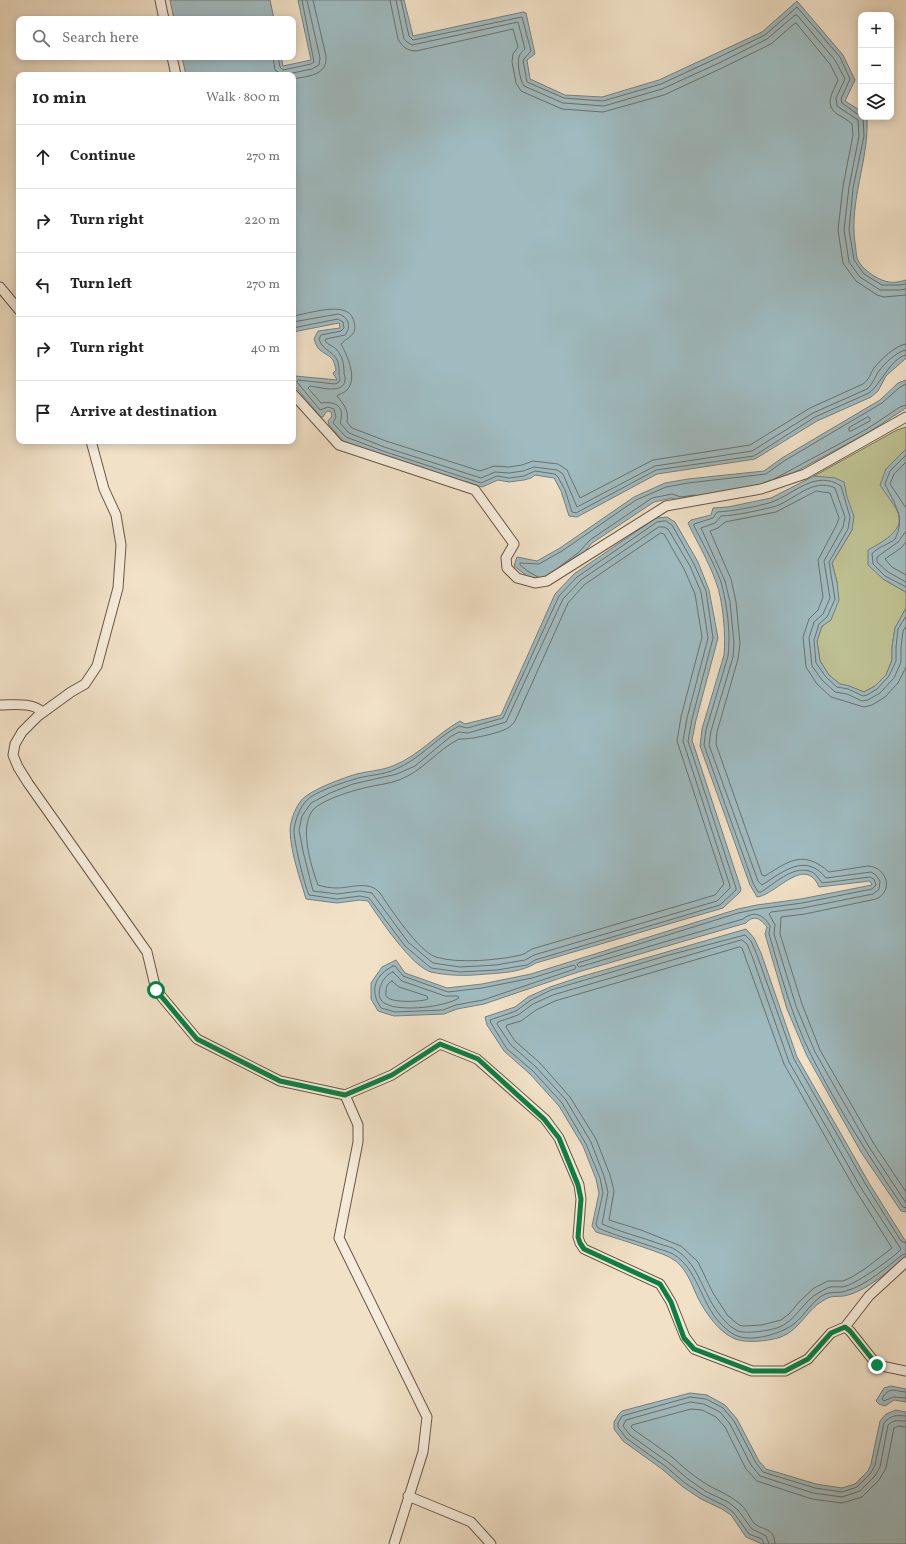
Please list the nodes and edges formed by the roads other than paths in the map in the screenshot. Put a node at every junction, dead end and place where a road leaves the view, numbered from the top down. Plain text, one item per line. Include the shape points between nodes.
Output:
1 (160, 0) edge
2 (163, 16) edge
3 (173, 60) edge
4 (175, 72) edge
5 (0, 287) edge
6 (16, 306) edge
7 (296, 397) edge
8 (906, 417) edge
9 (92, 444) edge
10 (0, 705) edge
11 (42, 712) junction
12 (345, 1095) junction
13 (906, 1262) edge
14 (845, 1327) junction
15 (906, 1371) edge
16 (408, 1496) junction
17 (394, 1544) edge
18 (491, 1544) edge

1 - 2 street
3 - 4 street
5 - 6 street
7 - 8 street via 339,445 475,490 514,544 506,558 507,568 517,578 535,583 547,581 666,506 761,489 805,474
9 - 11 street via 104,489 116,516 121,545 118,588 97,666 84,684
10 - 11 street via 30,706
11 - 12 street via 22,732 15,744 13,756 28,783 147,952 156,990 197,1039 280,1081
12 - 14 street via 392,1075 440,1044 478,1059 544,1119 559,1138 578,1185 581,1199 578,1237 584,1249 660,1284 671,1302 684,1338 694,1349 752,1371 785,1371 808,1359 831,1333
12 - 16 street via 358,1125 358,1142 339,1238 427,1417 423,1452
13 - 14 street via 869,1296
14 - 15 street via 877,1365
16 - 17 street
16 - 18 street via 471,1522

